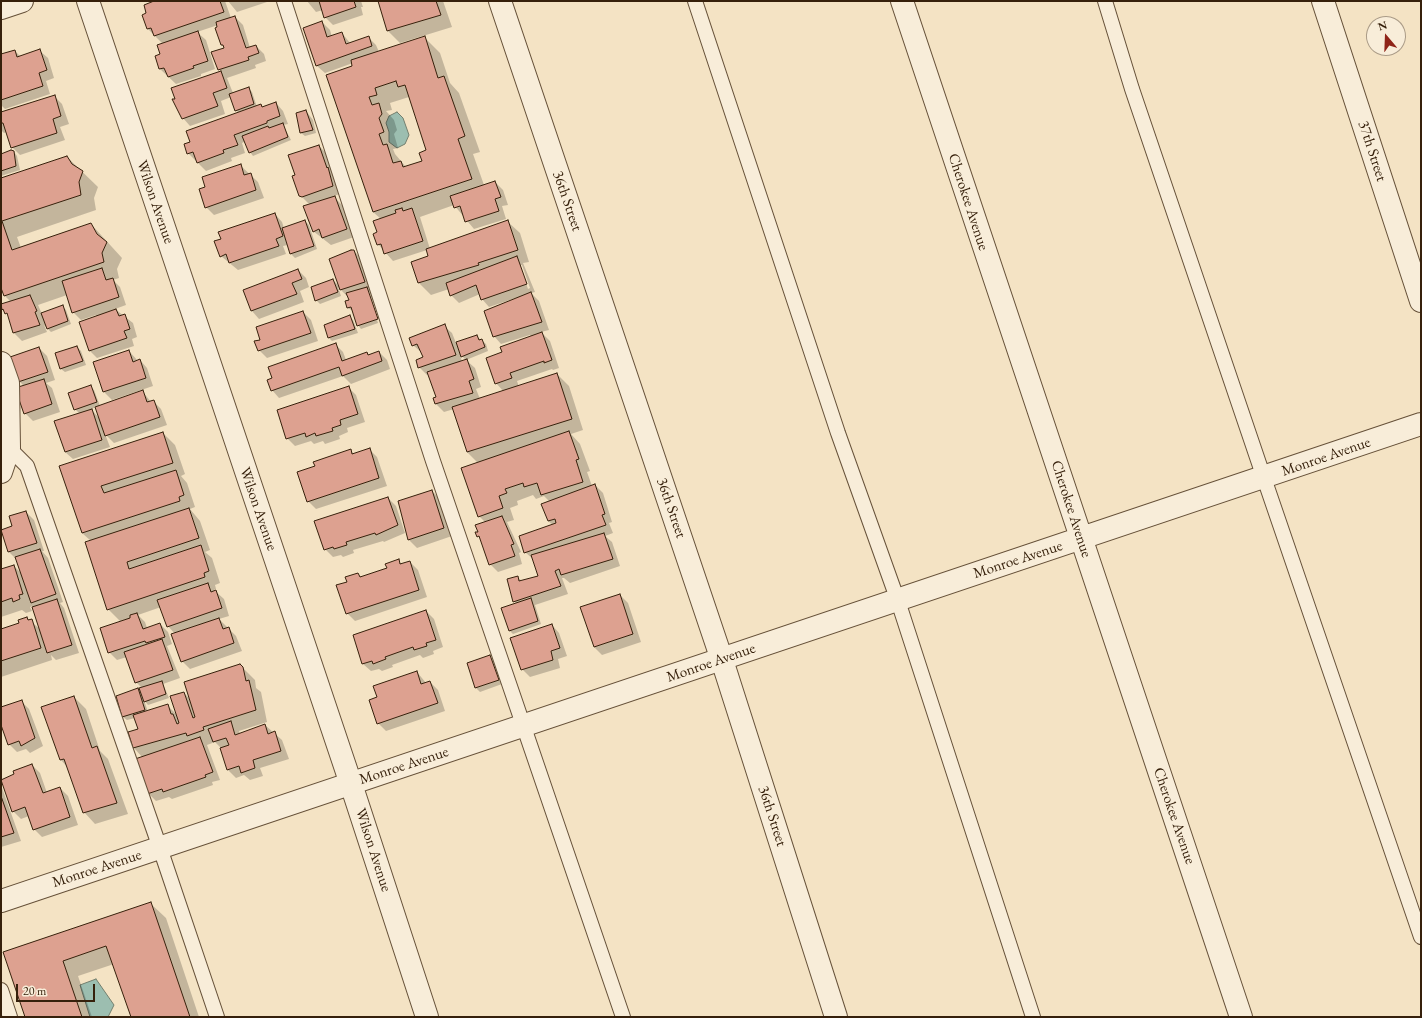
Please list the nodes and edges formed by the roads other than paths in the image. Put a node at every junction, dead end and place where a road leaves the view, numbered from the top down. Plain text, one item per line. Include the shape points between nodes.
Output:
1 (22, 1) edge
2 (88, 1) edge
3 (284, 1) edge
4 (500, 1) edge
5 (695, 1) edge
6 (902, 1) edge
7 (1104, 1) edge
8 (1323, 1) edge
9 (1, 8) edge
10 (1421, 301) edge
11 (1, 363) edge
12 (1421, 424) edge
13 (9, 448) junction
14 (1, 472) edge
15 (1264, 478) junction
16 (1081, 539) junction
17 (898, 601) junction
18 (722, 660) junction
19 (523, 726) junction
20 (351, 784) junction
21 (160, 848) junction
22 (1, 901) edge
23 (1421, 937) edge
24 (1, 990) edge
25 (10, 1017) edge
26 (217, 1017) edge
27 (428, 1017) edge
28 (623, 1017) edge
29 (836, 1017) edge
30 (1033, 1017) edge
31 (1241, 1017) edge

1 - 9 street
2 - 20 street, Wilson Avenue
3 - 19 lane
4 - 18 street, 36th Street
5 - 17 lane via 838,433
6 - 16 street, Cherokee Avenue
7 - 15 lane
8 - 10 street, 37th Street
11 - 13 street via 8,383
12 - 15 street, Monroe Avenue
13 - 14 street
13 - 21 lane via 27,466
15 - 16 street, Monroe Avenue
15 - 23 lane
16 - 17 street, Monroe Avenue
16 - 31 street, Cherokee Avenue
17 - 18 street, Monroe Avenue
17 - 30 lane
18 - 19 street, Monroe Avenue
18 - 29 street, 36th Street
19 - 20 street, Monroe Avenue
19 - 28 lane
20 - 21 street, Monroe Avenue
20 - 27 street, Wilson Avenue
21 - 22 street, Monroe Avenue
21 - 26 lane
24 - 25 lane

